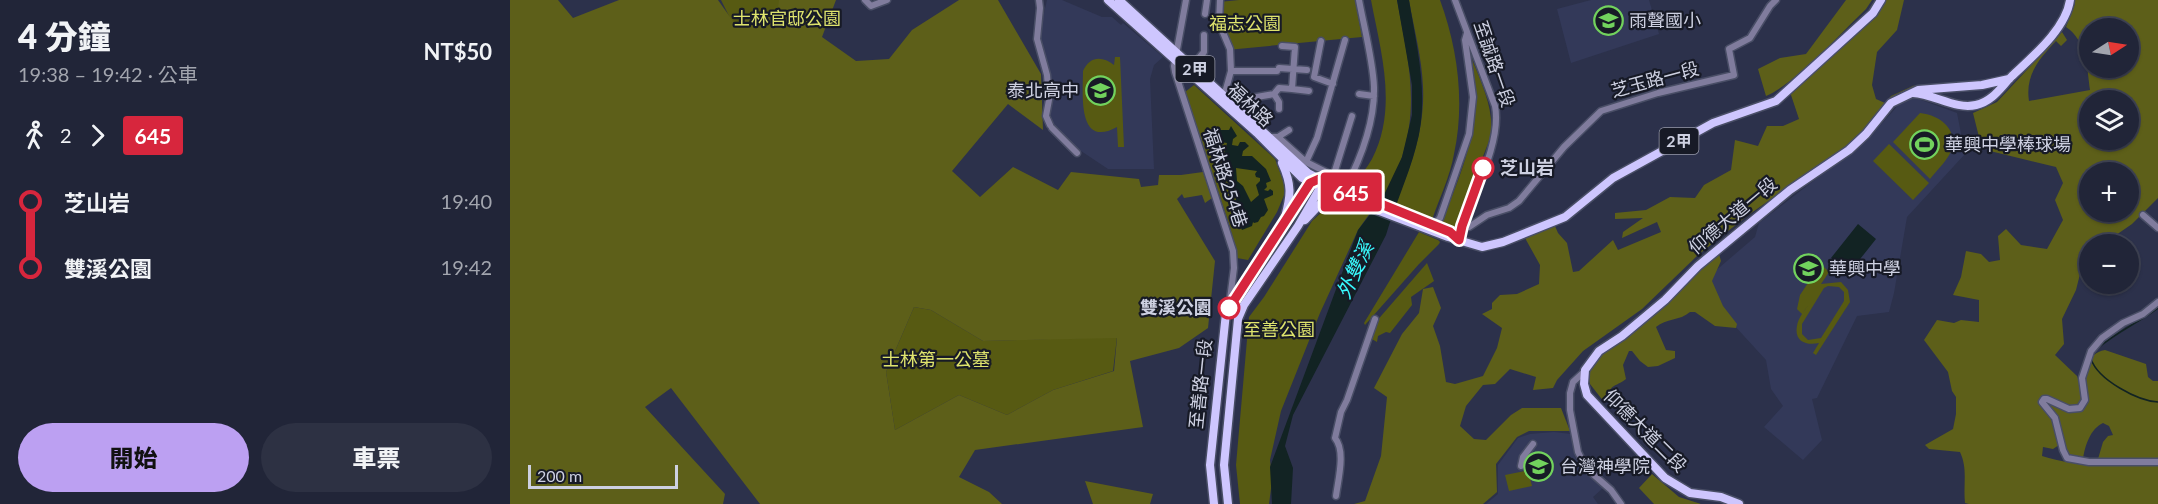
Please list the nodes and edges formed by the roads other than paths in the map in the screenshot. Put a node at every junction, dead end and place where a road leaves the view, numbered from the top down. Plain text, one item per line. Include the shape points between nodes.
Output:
1 (865, 0) edge
2 (887, 0) edge
3 (1038, 0) edge
4 (1108, 0) edge
5 (1119, 0) edge
6 (1186, 0) edge
7 (1207, 0) edge
8 (1359, 0) edge
9 (1455, 0) edge
10 (1776, 0) edge
11 (1881, 0) edge
12 (2070, 0) edge
13 (1220, 1) edge
14 (1205, 14) dead end
15 (1467, 33) junction
16 (1204, 35) dead end
17 (1345, 40) dead end
18 (1321, 41) dead end
19 (1282, 46) dead end
20 (1176, 56) junction
21 (1192, 66) junction
22 (1293, 69) junction
23 (1307, 70) dead end
24 (1231, 71) junction
25 (2009, 79) junction
26 (1333, 84) junction
27 (1292, 89) junction
28 (1309, 91) dead end
29 (1907, 93) junction
30 (1223, 94) junction
31 (1274, 94) junction
32 (1359, 94) dead end
33 (1374, 96) junction
34 (1234, 104) junction
35 (1279, 109) dead end
36 (1352, 116) dead end
37 (1289, 130) dead end
38 (1274, 137) junction
39 (1077, 153) dead end
40 (1278, 155) junction
41 (1306, 162) junction
42 (1333, 177) junction
43 (1317, 183) junction
44 (1347, 192) junction
45 (2143, 215) dead end
46 (1284, 223) junction
47 (1298, 226) junction
48 (1430, 226) junction
49 (1462, 226) junction
50 (2158, 228) edge
51 (1459, 240) junction
52 (2158, 302) edge
53 (1229, 308) junction
54 (1375, 319) dead end
55 (1586, 370) junction
56 (1533, 444) dead end
57 (2158, 462) edge
58 (1521, 466) dead end
59 (1336, 496) dead end
60 (1214, 504) edge
61 (1228, 504) edge
62 (1621, 504) edge
63 (1739, 504) edge

1 - 2 street via 871,6
3 - 39 street via 1037,39 1049,100 1046,116 1051,127
4 - 20 main road, 福林路 / 2甲
5 - 20 main road, 福林路 / 2甲
6 - 20 street
7 - 14 street
8 - 33 street
9 - 15 street, 至誠路一段
10 - 49 street, 芝玉路一段 via 1750,38 1729,49 1734,75 1601,111 1564,147 1519,201 1468,227
11 - 51 main road, 2甲 via 1872,13 1776,101 1713,123 1613,177 1553,223 1492,246 1476,247
12 - 25 main road via 2057,27
13 - 24 street via 1220,23 1230,49
15 - 48 street via 1473,97 1469,134 1438,223
15 - 49 street, 至誠路一段 via 1495,106 1497,127
16 - 21 street via 1204,52
17 - 26 street
18 - 26 street via 1314,77
19 - 22 street via 1295,47
20 - 21 main road, 福林路 / 2甲
20 - 40 main road, 福林路 / 2甲
20 - 53 street, 福林路254巷 via 1175,72 1233,251
21 - 30 main road, 福林路 / 2甲
22 - 23 street
22 - 24 street
22 - 27 street
24 - 30 street
25 - 29 main road, 仰德大道一段
25 - 29 main road via 1996,95 1977,105
26 - 41 street
27 - 28 street
27 - 31 street via 1279,88
29 - 55 main road, 仰德大道一段 via 1891,103 1849,150 1790,190 1622,336 1599,351
30 - 34 main road, 福林路 / 2甲
31 - 34 street
31 - 35 street
32 - 33 street
33 - 44 street via 1368,133
34 - 38 main road, 福林路 / 2甲
36 - 42 street
37 - 38 street, 福林路
38 - 41 street
38 - 43 main road, 福林路 / 2甲
40 - 43 main road, 福林路 / 2甲 via 1295,172
40 - 46 main road via 1290,188
41 - 42 street
42 - 44 street
43 - 44 main road, 福林路 / 2甲
43 - 46 main road, 至善路一段
43 - 47 main road, 至善路一段
44 - 47 main road via 1322,202
44 - 48 main road, 2甲
45 - 50 street
46 - 53 main road, 至善路一段
47 - 61 main road, 至善路一段 via 1238,319 1224,465
48 - 51 main road, 2甲
49 - 51 street, 至誠路一段
52 - 57 street via 2102,338 2091,351 2084,369 2082,406 2072,410 2042,400 2057,421 2067,458
53 - 60 main road, 至善路一段 via 1211,452
54 - 59 street via 1335,438 1340,458
55 - 62 street via 1573,382 1570,393 1578,452 1586,468
55 - 63 main road, 仰德大道二段 via 1589,398 1665,478 1690,493
56 - 58 street

